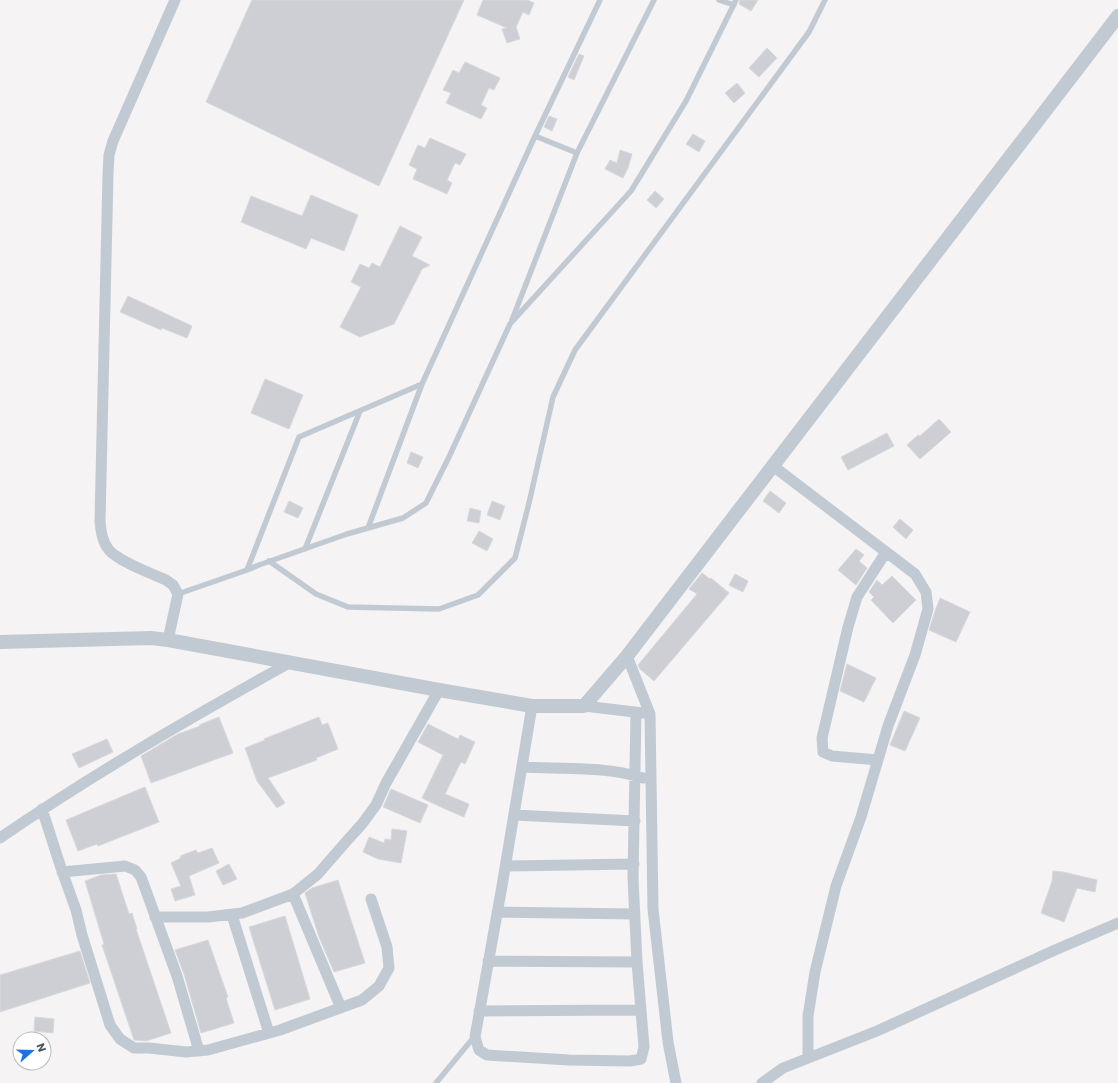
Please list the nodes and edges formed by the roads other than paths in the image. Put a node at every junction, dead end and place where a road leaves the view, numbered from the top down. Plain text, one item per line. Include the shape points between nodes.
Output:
1 (175, 0) edge
2 (600, 0) edge
3 (654, 0) edge
4 (719, 0) edge
5 (825, 0) edge
6 (735, 2) edge
7 (1118, 16) edge
8 (535, 136) junction
9 (577, 153) junction
10 (510, 324) junction
11 (422, 384) junction
12 (360, 411) junction
13 (773, 466) junction
14 (368, 528) junction
15 (305, 549) junction
16 (886, 552) junction
17 (269, 561) junction
18 (247, 570) junction
19 (178, 594) junction
20 (168, 640) junction
21 (0, 642) edge
22 (627, 656) junction
23 (291, 662) junction
24 (439, 690) junction
25 (532, 706) junction
26 (584, 706) junction
27 (636, 712) junction
28 (650, 714) junction
29 (878, 760) junction
30 (522, 767) junction
31 (636, 776) junction
32 (651, 781) junction
33 (42, 809) junction
34 (514, 815) junction
35 (635, 821) junction
36 (0, 838) edge
37 (634, 864) junction
38 (505, 866) junction
39 (62, 872) junction
40 (293, 894) junction
41 (371, 899) dead end
42 (496, 912) junction
43 (232, 914) junction
44 (635, 914) junction
45 (155, 917) junction
46 (1118, 924) edge
47 (488, 961) junction
48 (637, 962) junction
49 (341, 1008) junction
50 (641, 1010) junction
51 (479, 1011) junction
52 (269, 1033) junction
53 (474, 1036) junction
54 (199, 1051) junction
55 (808, 1057) junction
56 (436, 1083) edge
57 (676, 1083) edge
58 (762, 1083) edge

1 - 19 street via 109,155 100,521 102,536 109,550 120,559 166,580
2 - 8 lane
3 - 9 lane
4 - 6 lane
5 - 17 lane via 809,32 575,350 553,397 515,558 478,595 439,609 348,607 316,594
6 - 10 lane via 686,101 631,191
7 - 13 street
8 - 9 lane
8 - 11 lane
9 - 10 lane
10 - 14 lane via 426,503 403,518
11 - 12 lane
11 - 14 lane
12 - 15 lane
12 - 18 lane via 299,437
13 - 16 street
13 - 22 street
14 - 15 lane
15 - 17 lane
16 - 29 street via 915,574 926,592 928,609 915,655
16 - 29 street via 857,597 822,738 823,752 832,756
17 - 18 lane
18 - 19 lane
19 - 20 street
20 - 21 street via 151,638
20 - 23 street
22 - 26 street
22 - 28 street
23 - 24 street
23 - 33 street
24 - 25 street
24 - 40 street via 376,805 318,874
25 - 26 street
25 - 30 street
26 - 27 street
27 - 28 street
27 - 31 street
28 - 32 street
29 - 55 street via 862,817 836,886 815,972 808,1016
30 - 31 street via 592,770
30 - 34 street
31 - 32 street
31 - 35 street
32 - 57 street via 653,909 668,1042
33 - 36 street
33 - 39 street
34 - 35 street
34 - 38 street
35 - 37 street
37 - 38 street
37 - 44 street
38 - 42 street
39 - 45 street via 125,866 135,870 141,877
39 - 54 street via 110,1025 120,1039 134,1048
40 - 43 street via 242,913
40 - 49 street
41 - 49 street via 387,947 389,968 379,986 362,1000
42 - 44 street
42 - 47 street
43 - 45 street via 208,917
43 - 52 street
44 - 48 street
45 - 54 street via 177,976
46 - 55 street via 877,1031
47 - 48 street
47 - 51 street
48 - 50 street
49 - 52 street
50 - 51 street
50 - 53 street via 644,1047 641,1059 630,1061 487,1055 479,1050
51 - 53 street
52 - 54 street
53 - 56 lane
55 - 58 street via 783,1068

